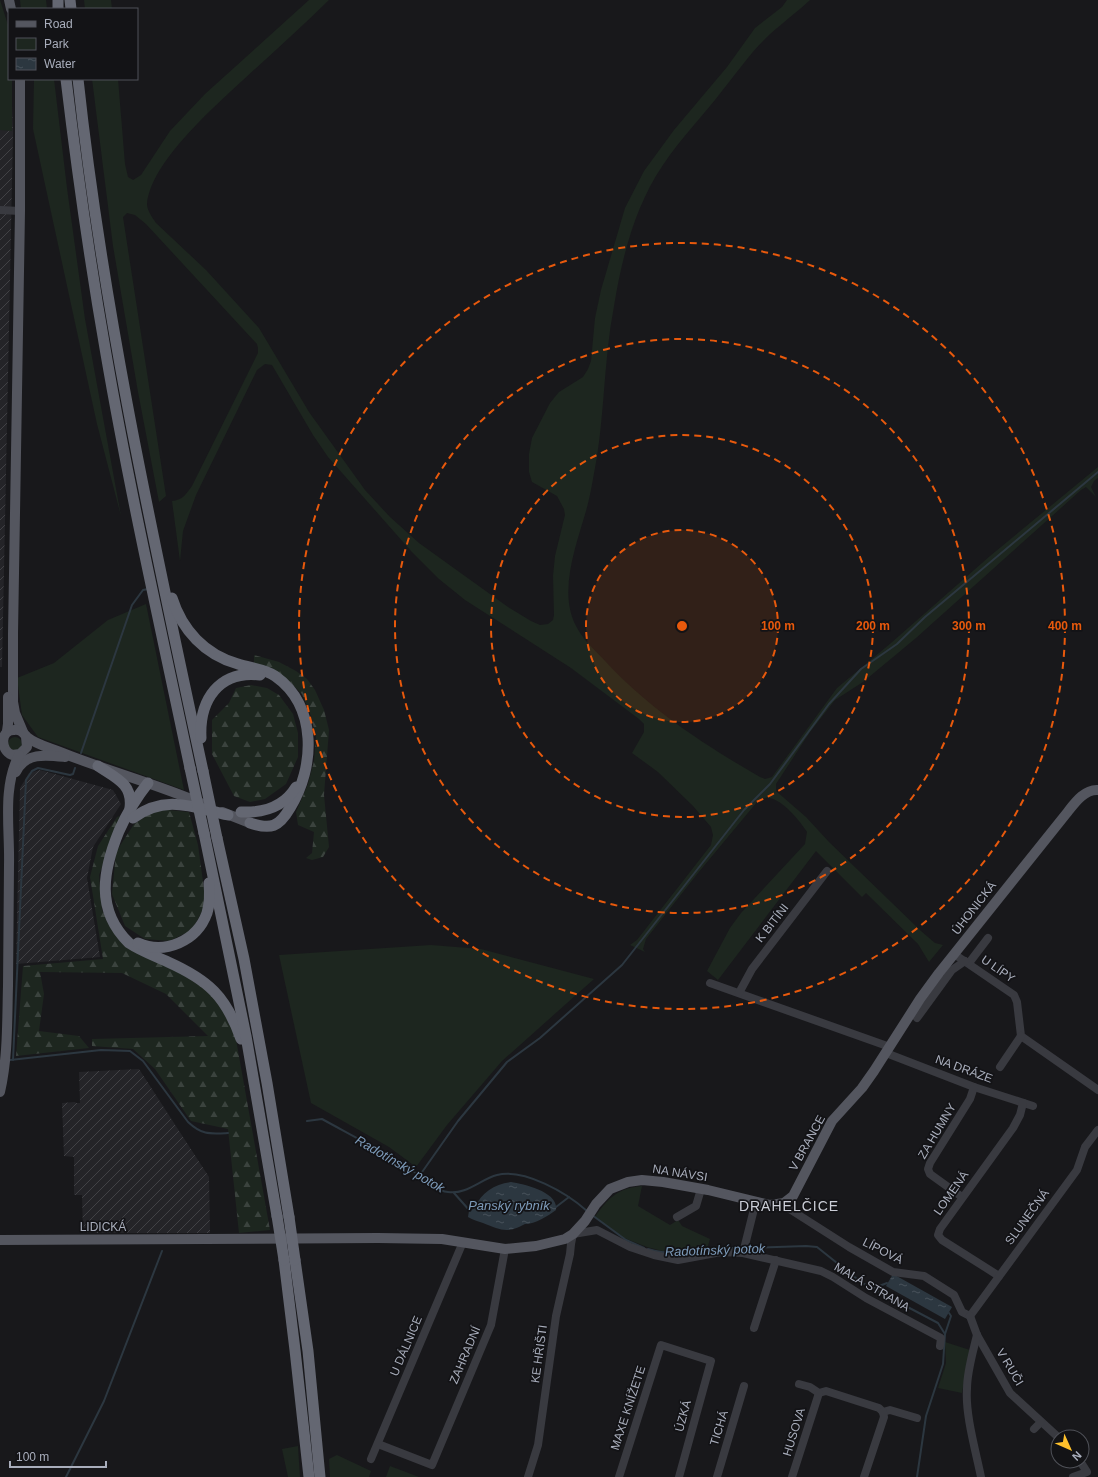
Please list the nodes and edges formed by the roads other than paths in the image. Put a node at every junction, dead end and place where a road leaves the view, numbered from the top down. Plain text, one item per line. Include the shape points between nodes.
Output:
1 (20, 80) edge
2 (66, 80) edge
3 (78, 80) edge
4 (0, 210) edge
5 (20, 211) junction
6 (157, 554) junction
7 (13, 634) junction
8 (286, 685) junction
9 (4, 730) edge
10 (24, 734) junction
11 (3, 746) edge
12 (22, 752) junction
13 (56, 756) junction
14 (75, 758) junction
15 (307, 763) junction
16 (98, 766) junction
17 (203, 771) junction
18 (148, 783) junction
19 (1096, 790) edge
20 (194, 800) junction
21 (241, 812) joint
22 (131, 813) junction
23 (228, 815) junction
24 (250, 823) joint
25 (9, 833) junction
26 (204, 833) junction
27 (827, 871) dead end
28 (119, 930) junction
29 (988, 938) dead end
30 (954, 954) junction
31 (967, 962) junction
32 (710, 983) dead end
33 (739, 993) junction
34 (917, 1018) dead end
35 (1021, 1036) junction
36 (3, 1050) edge
37 (888, 1050) junction
38 (1000, 1067) dead end
39 (252, 1071) junction
40 (974, 1086) junction
41 (1098, 1090) edge
42 (0, 1092) edge
43 (1023, 1103) junction
44 (1033, 1106) dead end
45 (1098, 1130) edge
46 (701, 1189) junction
47 (962, 1197) junction
48 (756, 1201) junction
49 (780, 1204) junction
50 (677, 1217) dead end
51 (573, 1234) junction
52 (0, 1240) edge
53 (463, 1242) junction
54 (505, 1249) junction
55 (744, 1249) junction
56 (776, 1260) junction
57 (999, 1276) junction
58 (970, 1316) junction
59 (754, 1328) dead end
60 (977, 1334) junction
61 (661, 1345) joint
62 (940, 1346) dead end
63 (799, 1384) dead end
64 (744, 1386) dead end
65 (819, 1394) junction
66 (886, 1411) junction
67 (917, 1418) dead end
68 (1041, 1422) junction
69 (1034, 1429) dead end
70 (1050, 1430) edge
71 (378, 1444) junction
72 (371, 1458) dead end
73 (1085, 1469) edge
74 (309, 1477) edge
75 (320, 1477) edge
76 (528, 1477) edge
77 (619, 1477) edge
78 (679, 1477) edge
79 (717, 1477) edge
80 (792, 1477) edge
81 (864, 1477) edge
82 (982, 1477) edge
83 (1074, 1477) edge

1 - 5 main road
2 - 26 highway, bridge via 81,199 106,355
3 - 6 highway via 93,198 118,353
4 - 5 street
5 - 7 main road
6 - 8 highway via 174,606 193,637 219,657 270,674
6 - 17 highway
7 - 9 main road via 8,712
7 - 10 main road via 15,713
8 - 15 highway via 297,699 306,723
8 - 17 highway via 265,676 246,674 228,679 216,688 206,702 201,721
9 - 10 main road via 15,730
9 - 11 main road
10 - 12 main road via 28,744
10 - 14 main road via 37,743
11 - 12 main road via 12,755
11 - 25 main road via 7,769 5,807
12 - 13 main road via 42,751
12 - 25 main road via 10,776
13 - 14 main road
13 - 25 main road via 30,757 18,769 14,779
14 - 16 main road
15 - 21 highway via 296,787 283,801 264,810
15 - 24 highway via 300,789 283,819 268,827
16 - 18 main road
16 - 22 highway via 126,786 131,796
17 - 75 highway, bridge via 244,959 289,1217 308,1358
18 - 20 main road
18 - 22 highway via 145,800
19 - 30 main road, ÚHONICKÁ via 1082,795
20 - 21 main road
20 - 23 main road
22 - 23 highway via 156,805 179,804
22 - 28 highway via 115,840 108,863 105,889 109,911
23 - 24 main road
25 - 36 main road
26 - 28 highway via 210,898 207,913 198,929 183,941 164,947 141,944
26 - 39 highway
27 - 33 street, K BITÍNI via 752,969
28 - 39 highway via 133,946 193,974 216,992 231,1014
29 - 31 street
30 - 31 street, U LÍPY
30 - 37 main road, ÚHONICKÁ via 920,999
31 - 34 street via 952,970
31 - 35 street, U LÍPY via 1014,995
32 - 33 street, NA DRÁZE
33 - 37 street, NA DRÁZE
35 - 38 street
35 - 41 street
36 - 42 main road
37 - 40 street, NA DRÁZE
37 - 49 main road, V BRANCE via 862,1088 832,1122 793,1196
39 - 74 highway, bridge via 284,1260
40 - 43 street, NA DRÁZE
40 - 47 street, ZA HUMNY via 970,1099 928,1169 930,1174
43 - 44 street, NA DRÁZE
43 - 47 street, LOMENÁ via 1013,1128
45 - 57 street, SLUNEČNÁ via 1085,1147 1077,1170
46 - 48 main road, NA NÁVSI
46 - 50 street via 696,1206
46 - 51 main road, NA NÁVSI via 642,1180 621,1184 610,1189
47 - 57 street, LOMENÁ via 938,1235
48 - 49 main road, NA NÁVSI
48 - 55 street
49 - 58 street, LÍPOVÁ via 894,1272 924,1276 954,1295 962,1312
51 - 54 main road, LIDICKÁ via 565,1239 536,1246
51 - 55 street, MALÁ STRANA via 597,1230 630,1247 678,1260
51 - 76 street, KE HŘIŠTI via 556,1316 538,1445
52 - 53 main road, LIDICKÁ via 378,1238
53 - 54 main road, LIDICKÁ
53 - 71 street, U DÁLNICE
54 - 71 street, ZAHRADNÍ via 491,1325 432,1465
55 - 56 street, MALÁ STRANA
56 - 59 street
56 - 62 street, MALÁ STRANA via 821,1271 833,1277 941,1338
57 - 58 street, SLUNEČNÁ
58 - 60 street, V RUČI
60 - 68 street, V RUČI via 1010,1392
60 - 82 street via 966,1390 968,1413
61 - 77 street, MAXE KNÍŽETE
61 - 78 street, ÚZKÁ via 711,1361
63 - 65 street via 810,1387
64 - 79 street, TICHÁ
65 - 66 street via 826,1392
65 - 80 street, HUSOVA
66 - 67 street
66 - 81 street
68 - 69 street
68 - 70 street, V RUČI
71 - 72 street, U DÁLNICE
73 - 83 street via 1087,1472

